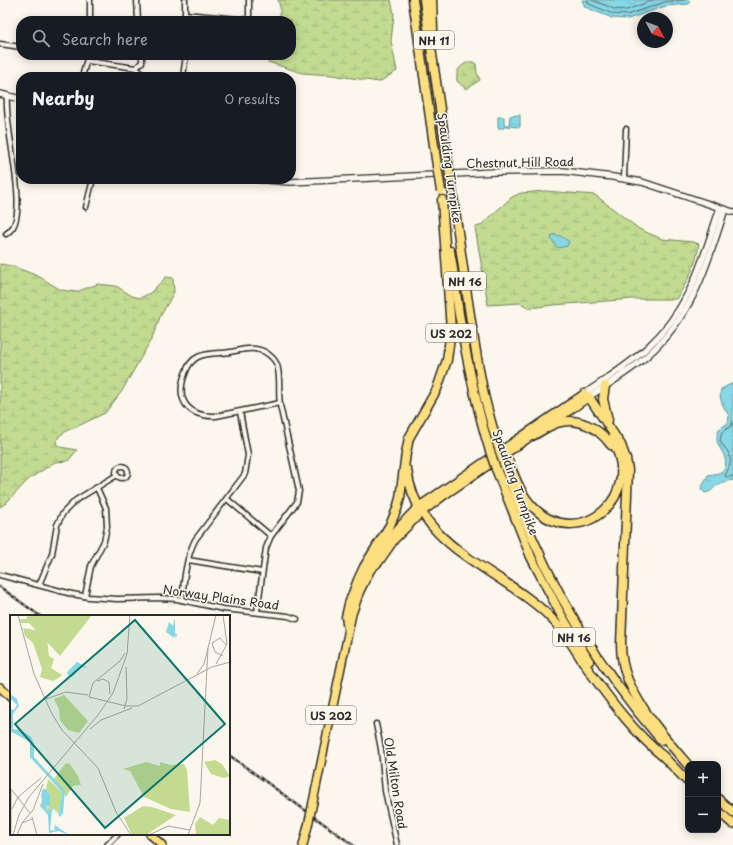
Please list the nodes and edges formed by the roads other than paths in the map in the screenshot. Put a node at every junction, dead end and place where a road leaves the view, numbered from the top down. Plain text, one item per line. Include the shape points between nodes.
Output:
1 (90, 0) edge
2 (137, 0) edge
3 (185, 0) edge
4 (250, 0) edge
5 (413, 0) edge
6 (424, 0) edge
7 (432, 0) edge
8 (184, 14) joint
9 (90, 16) edge
10 (138, 16) edge
11 (206, 16) edge
12 (249, 16) edge
13 (0, 44) edge
14 (16, 46) edge
15 (142, 60) edge
16 (185, 60) edge
17 (87, 61) joint
18 (136, 68) junction
19 (84, 72) edge
20 (140, 72) edge
21 (184, 72) edge
22 (436, 81) junction
23 (0, 94) edge
24 (7, 96) junction
25 (16, 98) edge
26 (626, 129) dead end
27 (624, 178) junction
28 (16, 181) edge
29 (296, 182) edge
30 (16, 184) edge
31 (92, 184) edge
32 (442, 200) junction
33 (86, 207) dead end
34 (723, 208) junction
35 (733, 212) edge
36 (6, 234) dead end
37 (605, 386) junction
38 (586, 397) junction
39 (280, 403) junction
40 (240, 412) junction
41 (614, 435) junction
42 (532, 436) junction
43 (405, 457) junction
44 (506, 462) junction
45 (620, 463) junction
46 (117, 475) dead end
47 (97, 488) junction
48 (227, 499) junction
49 (420, 510) junction
50 (271, 536) junction
51 (188, 560) junction
52 (262, 572) junction
53 (0, 575) edge
54 (39, 585) junction
55 (85, 596) junction
56 (182, 600) junction
57 (257, 612) junction
58 (297, 619) dead end
59 (348, 629) junction
60 (0, 687) edge
61 (10, 697) edge
62 (376, 724) dead end
63 (665, 758) junction
64 (685, 761) edge
65 (685, 767) edge
66 (685, 779) edge
67 (721, 802) edge
68 (733, 812) edge
69 (721, 814) edge
70 (733, 824) edge
71 (117, 835) edge
72 (151, 835) edge
73 (107, 845) edge
74 (162, 845) edge
75 (303, 845) edge
76 (397, 845) edge

1 - 9 street
2 - 10 street
3 - 8 street
4 - 12 street
5 - 32 highway, Spaulding Turnpike / NH 16, bridge
6 - 22 highway, Spaulding Turnpike / NH 16
7 - 22 highway, NH 11
8 - 11 street
13 - 14 street
15 - 18 street
16 - 21 street
17 - 18 street
17 - 19 street
18 - 20 street
22 - 44 highway, Spaulding Turnpike / NH 16, bridge via 466,295 484,396
23 - 24 street
24 - 25 street
24 - 28 street
26 - 27 street
27 - 29 street, Chestnut Hill Road via 544,171
27 - 34 street, Chestnut Hill Road
30 - 36 street via 15,221
31 - 33 street
32 - 43 highway, US 202 via 452,330 449,351 439,385 413,429
32 - 63 highway, Spaulding Turnpike / NH 16, bridge via 461,324 477,403 496,469 531,557 588,660 642,732
34 - 35 street, Chestnut Hill Road
34 - 37 street via 703,276 681,318 646,357
34 - 38 street via 695,282 674,318 639,355
37 - 38 street
37 - 41 highway via 603,405
38 - 41 highway
38 - 42 main road
38 - 45 highway via 614,443
38 - 49 main road
39 - 40 street
39 - 40 street via 278,367 265,353 252,349 208,353 194,359 183,380 182,395 185,405 192,412 207,416
39 - 50 street via 299,491 297,502
40 - 48 street via 248,463 245,474
41 - 64 highway via 623,450 628,470 620,644 623,662 627,679 638,700
42 - 45 highway via 558,423 581,423 593,427 602,434
42 - 49 main road
43 - 49 highway via 410,490
43 - 59 highway, US 202 via 397,509 390,526 358,580 346,617
44 - 45 highway via 533,507 545,517 569,524 595,518 610,506 620,485
44 - 65 highway, Spaulding Turnpike / NH 16 via 517,502 533,539 578,625 632,705
46 - 47 street
47 - 54 street via 76,500 60,516 52,554
47 - 55 street via 106,508 107,527 104,541 91,566
48 - 50 street
48 - 51 street via 195,540
49 - 59 main road, US 202 via 408,517 374,559
49 - 63 highway via 447,542 535,603 548,615 565,634 612,702 650,746
50 - 52 street
51 - 52 street
51 - 56 street
52 - 57 street
53 - 54 street, Norway Plains Road
54 - 55 street, Norway Plains Road
55 - 56 street, Norway Plains Road via 108,599
56 - 57 street, Norway Plains Road via 223,609
57 - 58 street, Norway Plains Road
59 - 75 main road, US 202, bridge
60 - 61 main road
62 - 76 street, Old Milton Road via 386,797
63 - 66 highway, Spaulding Turnpike / NH 16
67 - 68 highway
69 - 70 highway
71 - 73 street
72 - 74 main road

